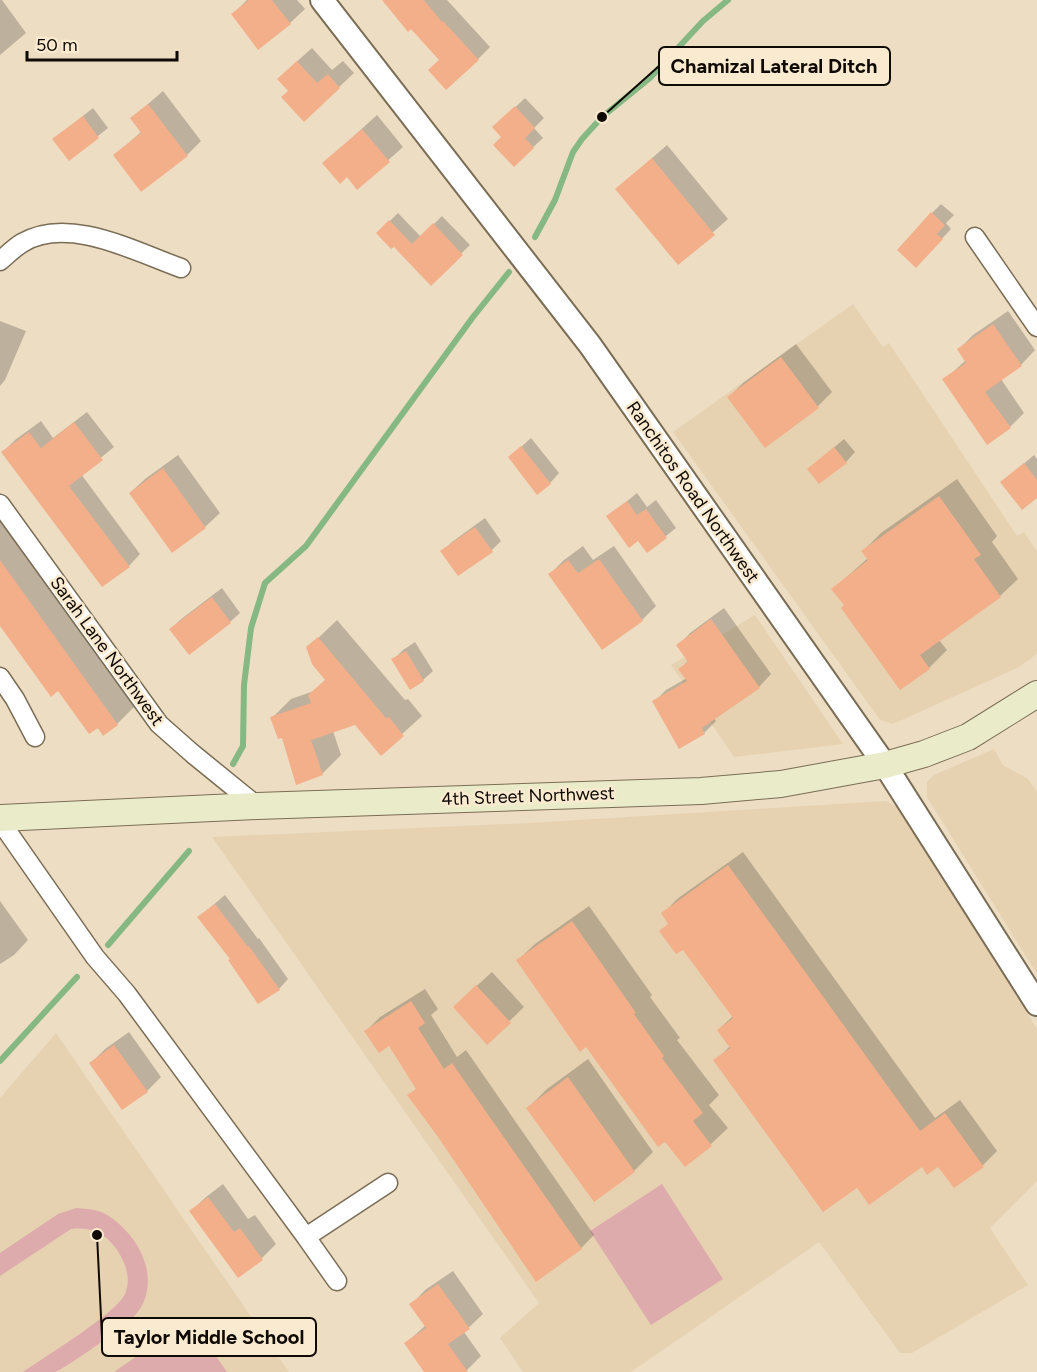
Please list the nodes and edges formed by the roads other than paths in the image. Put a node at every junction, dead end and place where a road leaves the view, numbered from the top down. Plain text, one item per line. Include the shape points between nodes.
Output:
1 (322, 0) edge
2 (975, 237) dead end
3 (0, 261) edge
4 (181, 268) dead end
5 (1037, 327) edge
6 (0, 504) edge
7 (0, 677) edge
8 (1037, 694) edge
9 (35, 737) dead end
10 (885, 765) junction
11 (257, 806) junction
12 (0, 819) edge
13 (1037, 1004) edge
14 (388, 1183) dead end
15 (306, 1237) junction
16 (337, 1281) dead end

1 - 10 street, Ranchitos Road Northwest via 579,330
2 - 5 street
3 - 4 street via 23,242 54,232 94,236
6 - 11 street, Sarah Lane Northwest via 159,724
7 - 9 street
8 - 10 main road, 4th Street Northwest via 968,737
10 - 11 main road, 4th Street Northwest via 781,784 701,790
10 - 13 street, Ranchitos Road Northwest
11 - 12 main road, 4th Street Northwest
12 - 15 street via 94,957 127,994
14 - 15 street
15 - 16 street

